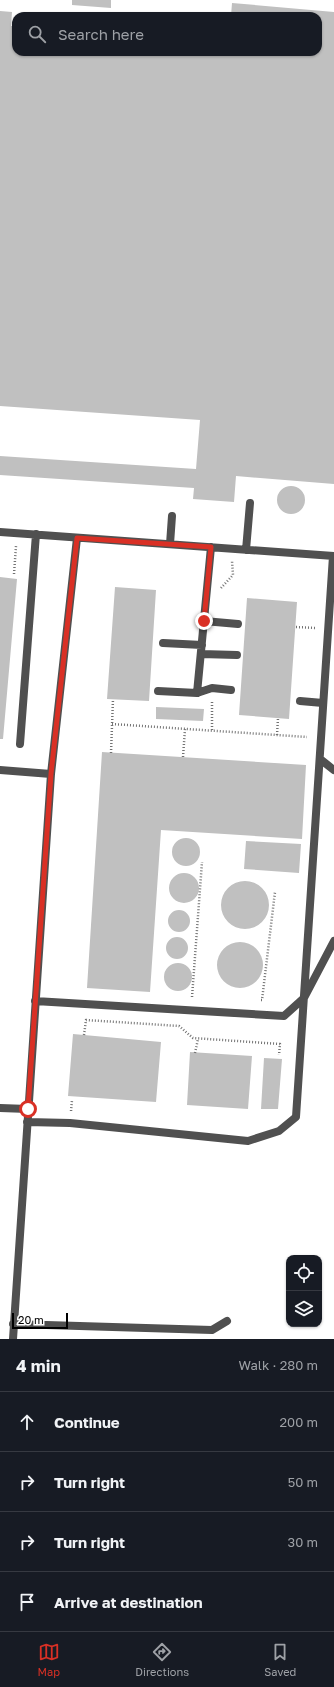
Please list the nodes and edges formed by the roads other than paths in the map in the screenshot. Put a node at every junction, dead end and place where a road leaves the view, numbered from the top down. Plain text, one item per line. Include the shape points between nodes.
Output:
1 (250, 503) dead end
2 (172, 516) dead end
3 (0, 532) edge
4 (36, 534) junction
5 (77, 538) junction
6 (170, 544) junction
7 (211, 547) junction
8 (246, 550) junction
9 (333, 556) edge
10 (204, 621) junction
11 (238, 624) dead end
12 (163, 643) dead end
13 (202, 645) junction
14 (201, 654) junction
15 (237, 655) dead end
16 (325, 677) junction
17 (334, 678) edge
18 (231, 690) dead end
19 (158, 691) dead end
20 (197, 693) junction
21 (300, 701) dead end
22 (323, 703) junction
23 (20, 744) dead end
24 (320, 759) junction
25 (0, 770) edge
26 (334, 770) edge
27 (51, 774) junction
28 (334, 940) edge
29 (304, 998) junction
30 (35, 1001) junction
31 (0, 1108) edge
32 (28, 1109) junction
33 (27, 1122) junction
34 (227, 1321) dead end
35 (13, 1324) junction
36 (12, 1339) edge

1 - 8 lane
2 - 6 lane
3 - 4 lane
4 - 5 lane
4 - 23 lane
5 - 6 lane
5 - 27 lane
6 - 7 lane
7 - 8 lane
7 - 10 lane
8 - 9 lane
9 - 16 lane
10 - 11 lane
10 - 13 lane
12 - 13 lane
13 - 14 lane
14 - 15 lane
14 - 20 lane
16 - 17 lane
16 - 22 lane
18 - 20 lane via 212,688
19 - 20 lane
21 - 22 lane
22 - 24 lane
24 - 26 lane
24 - 29 lane
25 - 27 lane
27 - 30 lane
28 - 29 lane
29 - 30 lane via 284,1016
29 - 33 lane via 296,1117 279,1131 248,1141 70,1123
30 - 32 lane
31 - 32 lane
32 - 33 lane
33 - 35 lane
34 - 35 lane via 212,1330
35 - 36 lane

